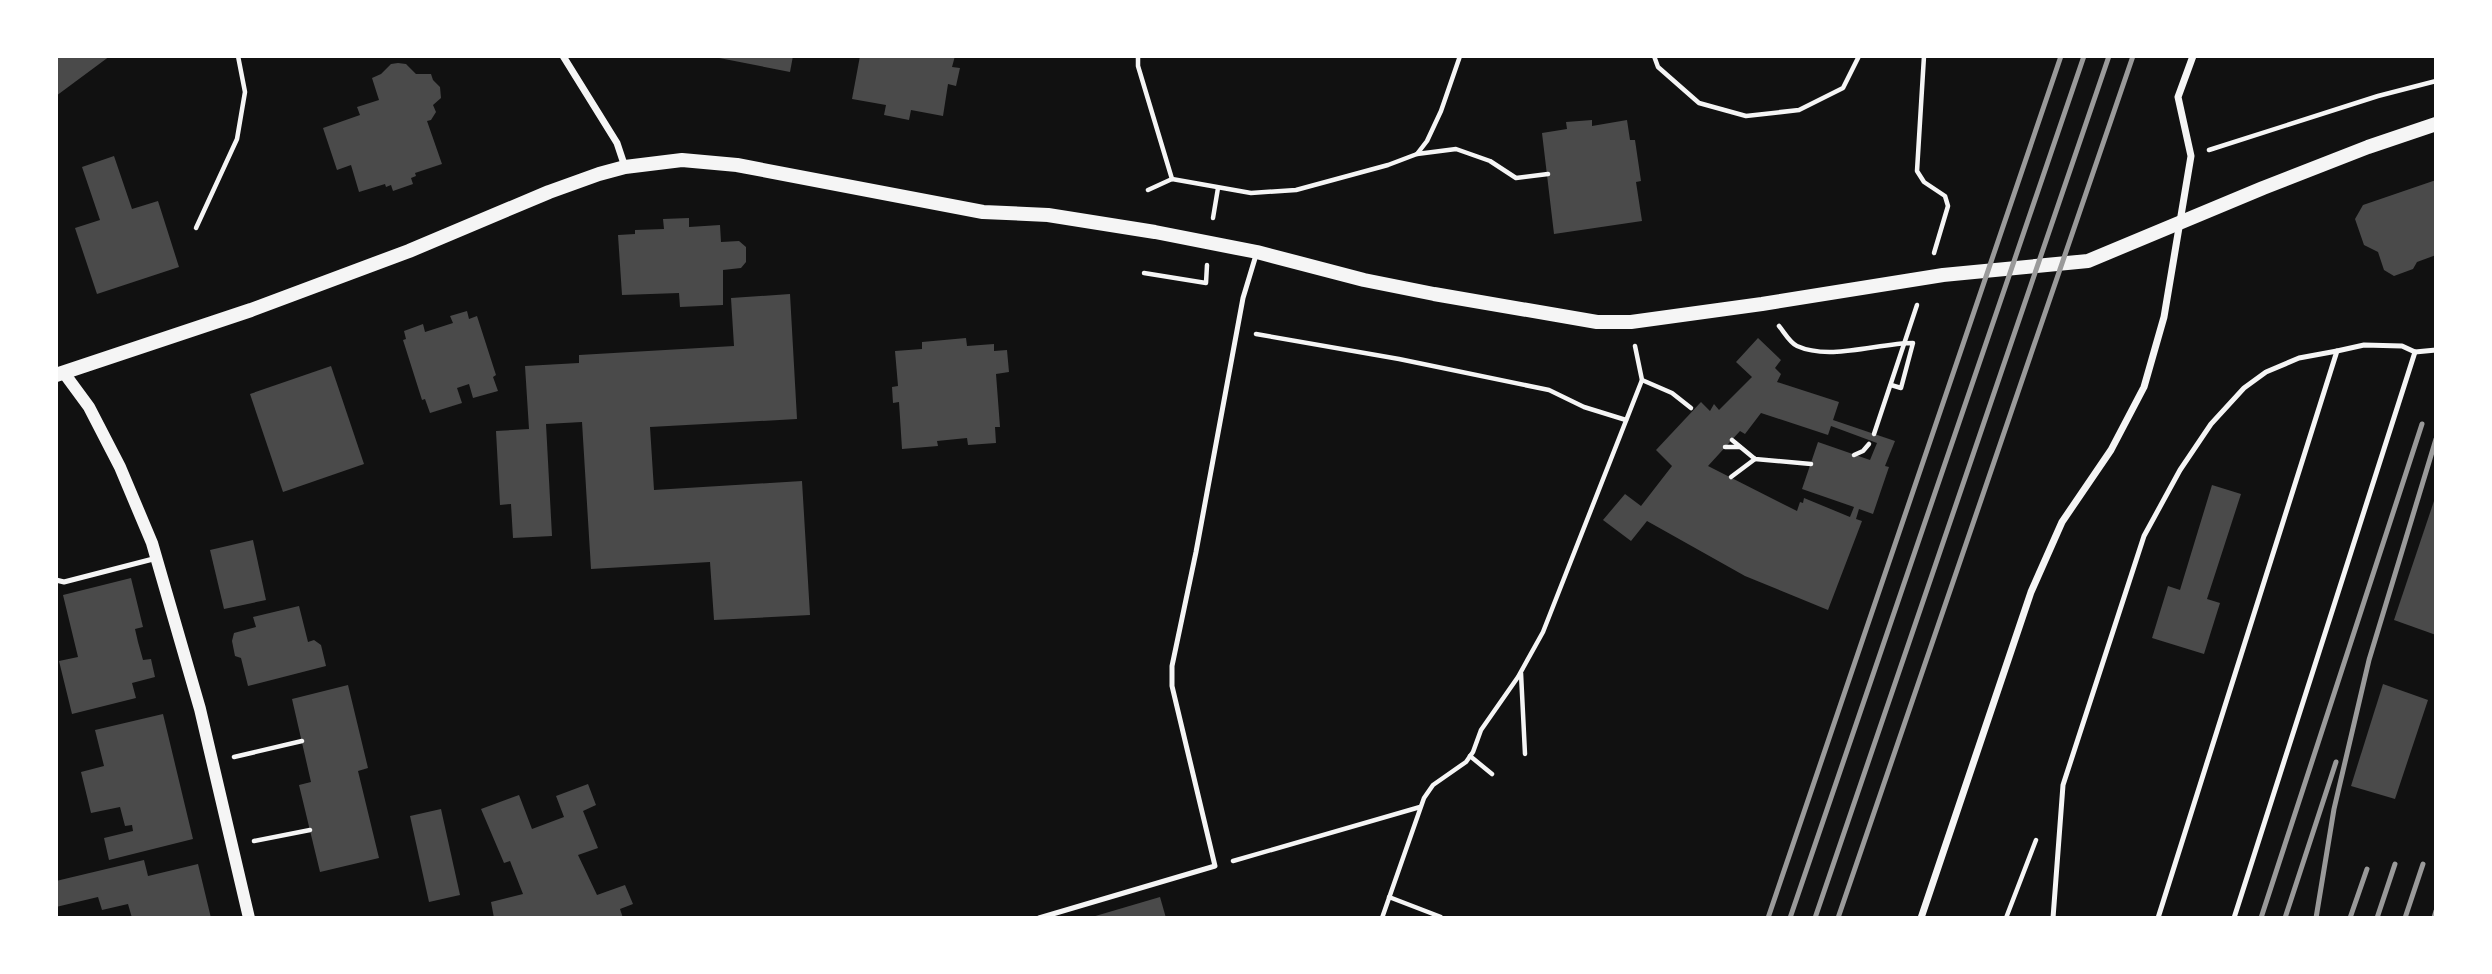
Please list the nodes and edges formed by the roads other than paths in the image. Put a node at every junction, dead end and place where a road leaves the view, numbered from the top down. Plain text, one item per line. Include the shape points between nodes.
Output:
1 (563, 56) edge
2 (2193, 56) edge
3 (2436, 124) edge
4 (625, 167) junction
5 (2178, 224) junction
6 (1257, 252) junction
7 (2436, 350) edge
8 (2337, 351) junction
9 (2415, 352) junction
10 (59, 371) edge
11 (157, 558) junction
12 (56, 580) edge
13 (249, 918) edge
14 (1040, 918) edge
15 (1921, 918) edge
16 (2053, 918) edge
17 (2158, 918) edge
18 (2234, 918) edge

1 - 4 street via 617,144
2 - 5 street via 2178,97 2191,156
3 - 5 main road
4 - 6 main road via 682,160 737,165 983,212 1048,215
4 - 10 main road via 549,192 251,310
5 - 6 main road via 2088,261 1943,275 1631,322 1597,322 1363,279
5 - 15 street via 2164,317 2144,387 2111,450 2062,522 2031,592
6 - 14 lane via 1243,298 1172,666 1172,686 1215,866
7 - 9 lane
8 - 9 lane via 2364,345 2402,346
8 - 16 lane via 2288,363 2244,387 2192,452 2144,536 2063,785
8 - 17 lane
9 - 18 lane
10 - 11 street via 89,407 120,467
11 - 12 lane via 64,582
11 - 13 street via 200,709

